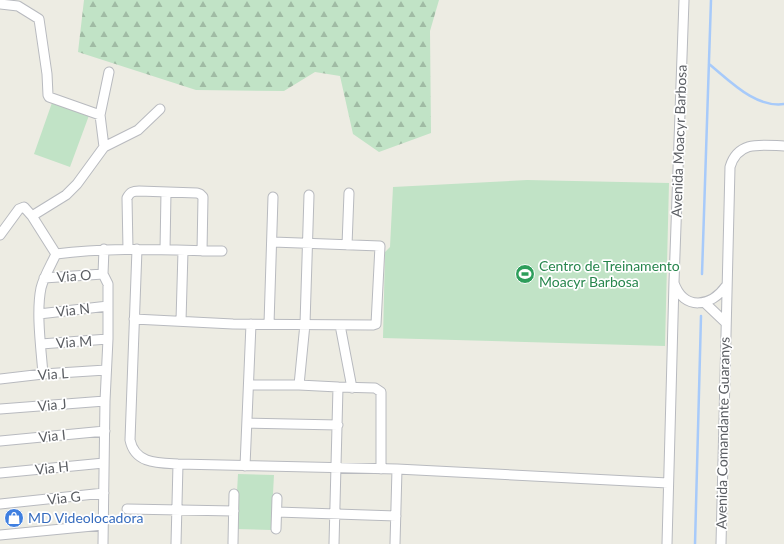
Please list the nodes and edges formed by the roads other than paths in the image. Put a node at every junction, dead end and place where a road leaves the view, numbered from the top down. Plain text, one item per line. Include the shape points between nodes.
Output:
1 (684, 0) edge
2 (0, 4) edge
3 (109, 72) dead end
4 (160, 110) dead end
5 (100, 115) junction
6 (784, 146) edge
7 (104, 147) junction
8 (166, 192) junction
9 (349, 193) dead end
10 (308, 194) dead end
11 (273, 197) dead end
12 (32, 216) junction
13 (0, 235) edge
14 (273, 242) junction
15 (307, 244) junction
16 (347, 245) junction
17 (132, 249) junction
18 (104, 250) junction
19 (166, 250) junction
20 (183, 250) junction
21 (202, 251) junction
22 (222, 251) dead end
23 (56, 254) junction
24 (103, 274) junction
25 (44, 278) junction
26 (674, 282) junction
27 (726, 286) junction
28 (705, 303) junction
29 (108, 306) junction
30 (39, 314) junction
31 (134, 319) junction
32 (180, 321) junction
33 (725, 322) junction
34 (251, 324) junction
35 (270, 324) junction
36 (305, 324) junction
37 (340, 325) junction
38 (108, 340) junction
39 (41, 344) junction
40 (106, 370) junction
41 (43, 374) junction
42 (0, 379) edge
43 (249, 385) junction
44 (299, 385) junction
45 (338, 387) junction
46 (352, 388) junction
47 (105, 401) junction
48 (0, 409) edge
49 (248, 423) junction
50 (338, 425) junction
51 (104, 431) junction
52 (0, 441) edge
53 (104, 463) junction
54 (178, 464) junction
55 (246, 466) junction
56 (337, 468) junction
57 (381, 469) junction
58 (397, 470) junction
59 (0, 473) edge
60 (668, 483) junction
61 (104, 493) junction
62 (234, 494) dead end
63 (277, 498) dead end
64 (0, 504) edge
65 (127, 509) dead end
66 (177, 510) junction
67 (234, 511) junction
68 (276, 512) junction
69 (335, 514) junction
70 (396, 516) junction
71 (103, 525) junction
72 (276, 529) dead end
73 (0, 535) edge
74 (233, 543) dead end
75 (103, 544) edge
76 (176, 544) edge
77 (334, 544) edge
78 (395, 544) edge
79 (667, 544) edge
80 (721, 544) edge

1 - 26 street, Avenida Moacyr Barbosa
2 - 5 street via 18,6 39,19 49,97
3 - 5 street
4 - 7 street via 138,130
5 - 7 street
6 - 27 street, Avenida Comandante Guaranys via 756,145 745,148 733,158 729,171
7 - 12 street via 66,195
8 - 17 street via 134,191 129,194 127,198
8 - 19 street
8 - 21 street via 197,193 203,197
9 - 16 street
10 - 15 street
11 - 14 street
12 - 13 street via 22,207
12 - 23 street
14 - 15 street
14 - 35 street
15 - 16 street
15 - 36 street
16 - 37 street via 380,246 377,321 373,326
17 - 18 street
17 - 19 street
17 - 31 street
18 - 23 street
18 - 24 street
19 - 20 street
20 - 21 street
20 - 32 street
21 - 22 street
23 - 25 street
24 - 25 street, Via O
24 - 29 street via 108,284
25 - 30 street
26 - 28 street via 678,292 685,299 694,303
26 - 60 street, Avenida Moacyr Barbosa
27 - 28 street via 716,297
27 - 33 street, Avenida Comandante Guaranys
28 - 33 street, Avenida Comandante Guaranys
29 - 30 street, Via N
29 - 38 street
30 - 39 street
31 - 32 street
31 - 54 street via 130,440 132,447 136,453 151,462
32 - 34 street
33 - 80 street, Avenida Comandante Guaranys
34 - 35 street
34 - 43 street
35 - 36 street
36 - 37 street
36 - 44 street
37 - 46 street
38 - 39 street, Via M
38 - 40 street
39 - 41 street
40 - 41 street, Via L
40 - 47 street
41 - 42 street, Via L
43 - 44 street
43 - 49 street
44 - 45 street
45 - 46 street
45 - 50 street
46 - 57 street via 375,388 381,392
47 - 48 street, Via J
47 - 51 street
49 - 50 street
49 - 55 street
50 - 56 street
51 - 52 street, Via I
51 - 53 street
53 - 59 street, Via H
53 - 61 street
54 - 55 street
54 - 66 street
55 - 56 street
56 - 57 street
56 - 69 street
57 - 58 street
58 - 60 street
58 - 70 street
60 - 79 street, Avenida Moacyr Barbosa
61 - 64 street, Via G
61 - 71 street
62 - 67 street
63 - 68 street
65 - 66 street
66 - 67 street
66 - 76 street
67 - 74 street
68 - 69 street
68 - 72 street
69 - 70 street
69 - 77 street
70 - 78 street
71 - 73 street
71 - 75 street

